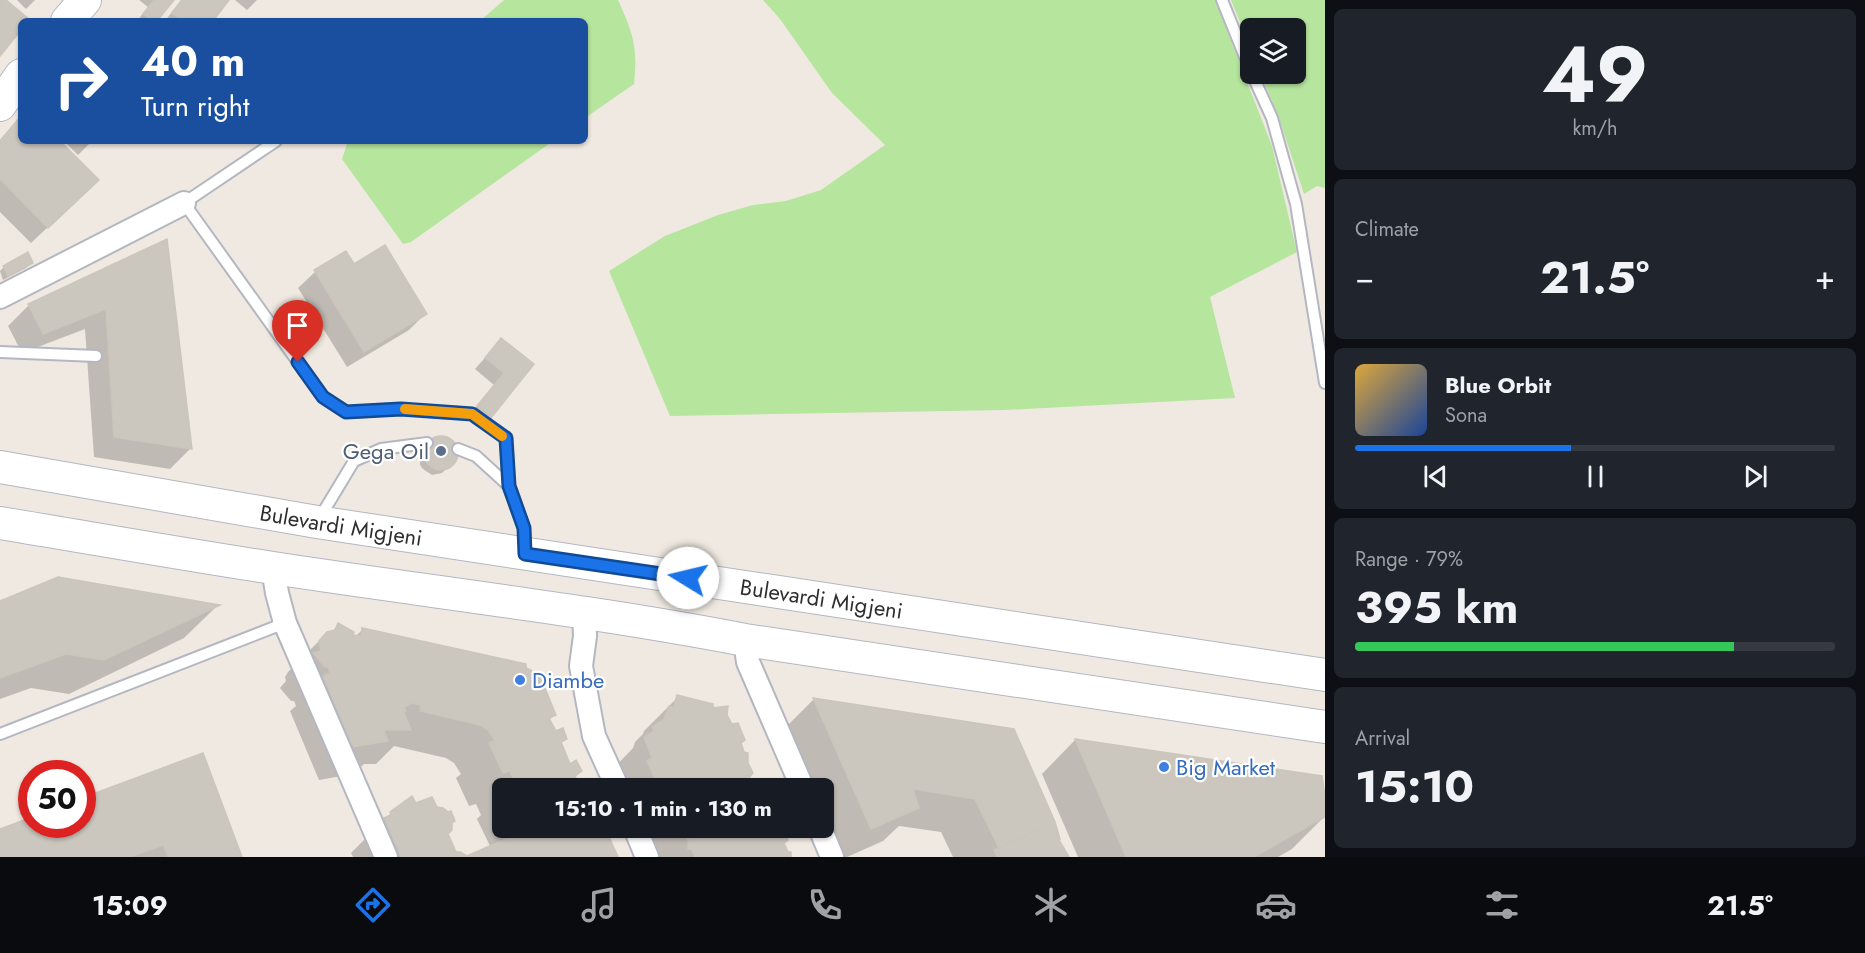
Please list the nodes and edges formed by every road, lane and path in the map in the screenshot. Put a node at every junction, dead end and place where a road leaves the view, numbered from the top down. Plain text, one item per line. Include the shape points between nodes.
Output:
1 (86, 0) edge
2 (1222, 0) edge
3 (70, 18) edge
4 (1240, 45) edge
5 (18, 79) edge
6 (1256, 84) edge
7 (0, 105) edge
8 (272, 144) edge
9 (184, 203) junction
10 (0, 297) edge
11 (0, 352) edge
12 (96, 356) dead end
13 (1325, 383) edge
14 (427, 443) dead end
15 (458, 449) dead end
16 (0, 467) edge
17 (509, 486) junction
18 (317, 522) junction
19 (7, 526) edge
20 (525, 554) junction
21 (273, 568) junction
22 (584, 613) junction
23 (285, 623) junction
24 (745, 640) junction
25 (1325, 675) edge
26 (1325, 727) edge
27 (0, 734) edge
28 (613, 778) edge
29 (798, 778) edge
30 (638, 838) edge
31 (824, 838) edge
32 (386, 857) edge
33 (647, 857) edge
34 (832, 857) edge

1 - 3 main road
2 - 4 lane
5 - 7 main road
6 - 13 lane via 1272,118 1296,204
8 - 9 lane
9 - 10 street
9 - 17 lane via 323,397 346,412 401,409 472,414 506,438
11 - 12 lane
14 - 18 lane via 381,449 354,461
15 - 17 lane via 476,456
16 - 18 main road, Bulevardi Migjeni
17 - 20 lane via 524,528
18 - 20 main road, Bulevardi Migjeni
19 - 21 main road
20 - 25 main road, Bulevardi Migjeni
21 - 22 main road
21 - 23 street
22 - 24 main road
22 - 28 street via 581,666 585,689 594,736
23 - 27 lane
23 - 32 street
24 - 26 main road
24 - 29 street via 748,662
30 - 33 street
31 - 34 street

